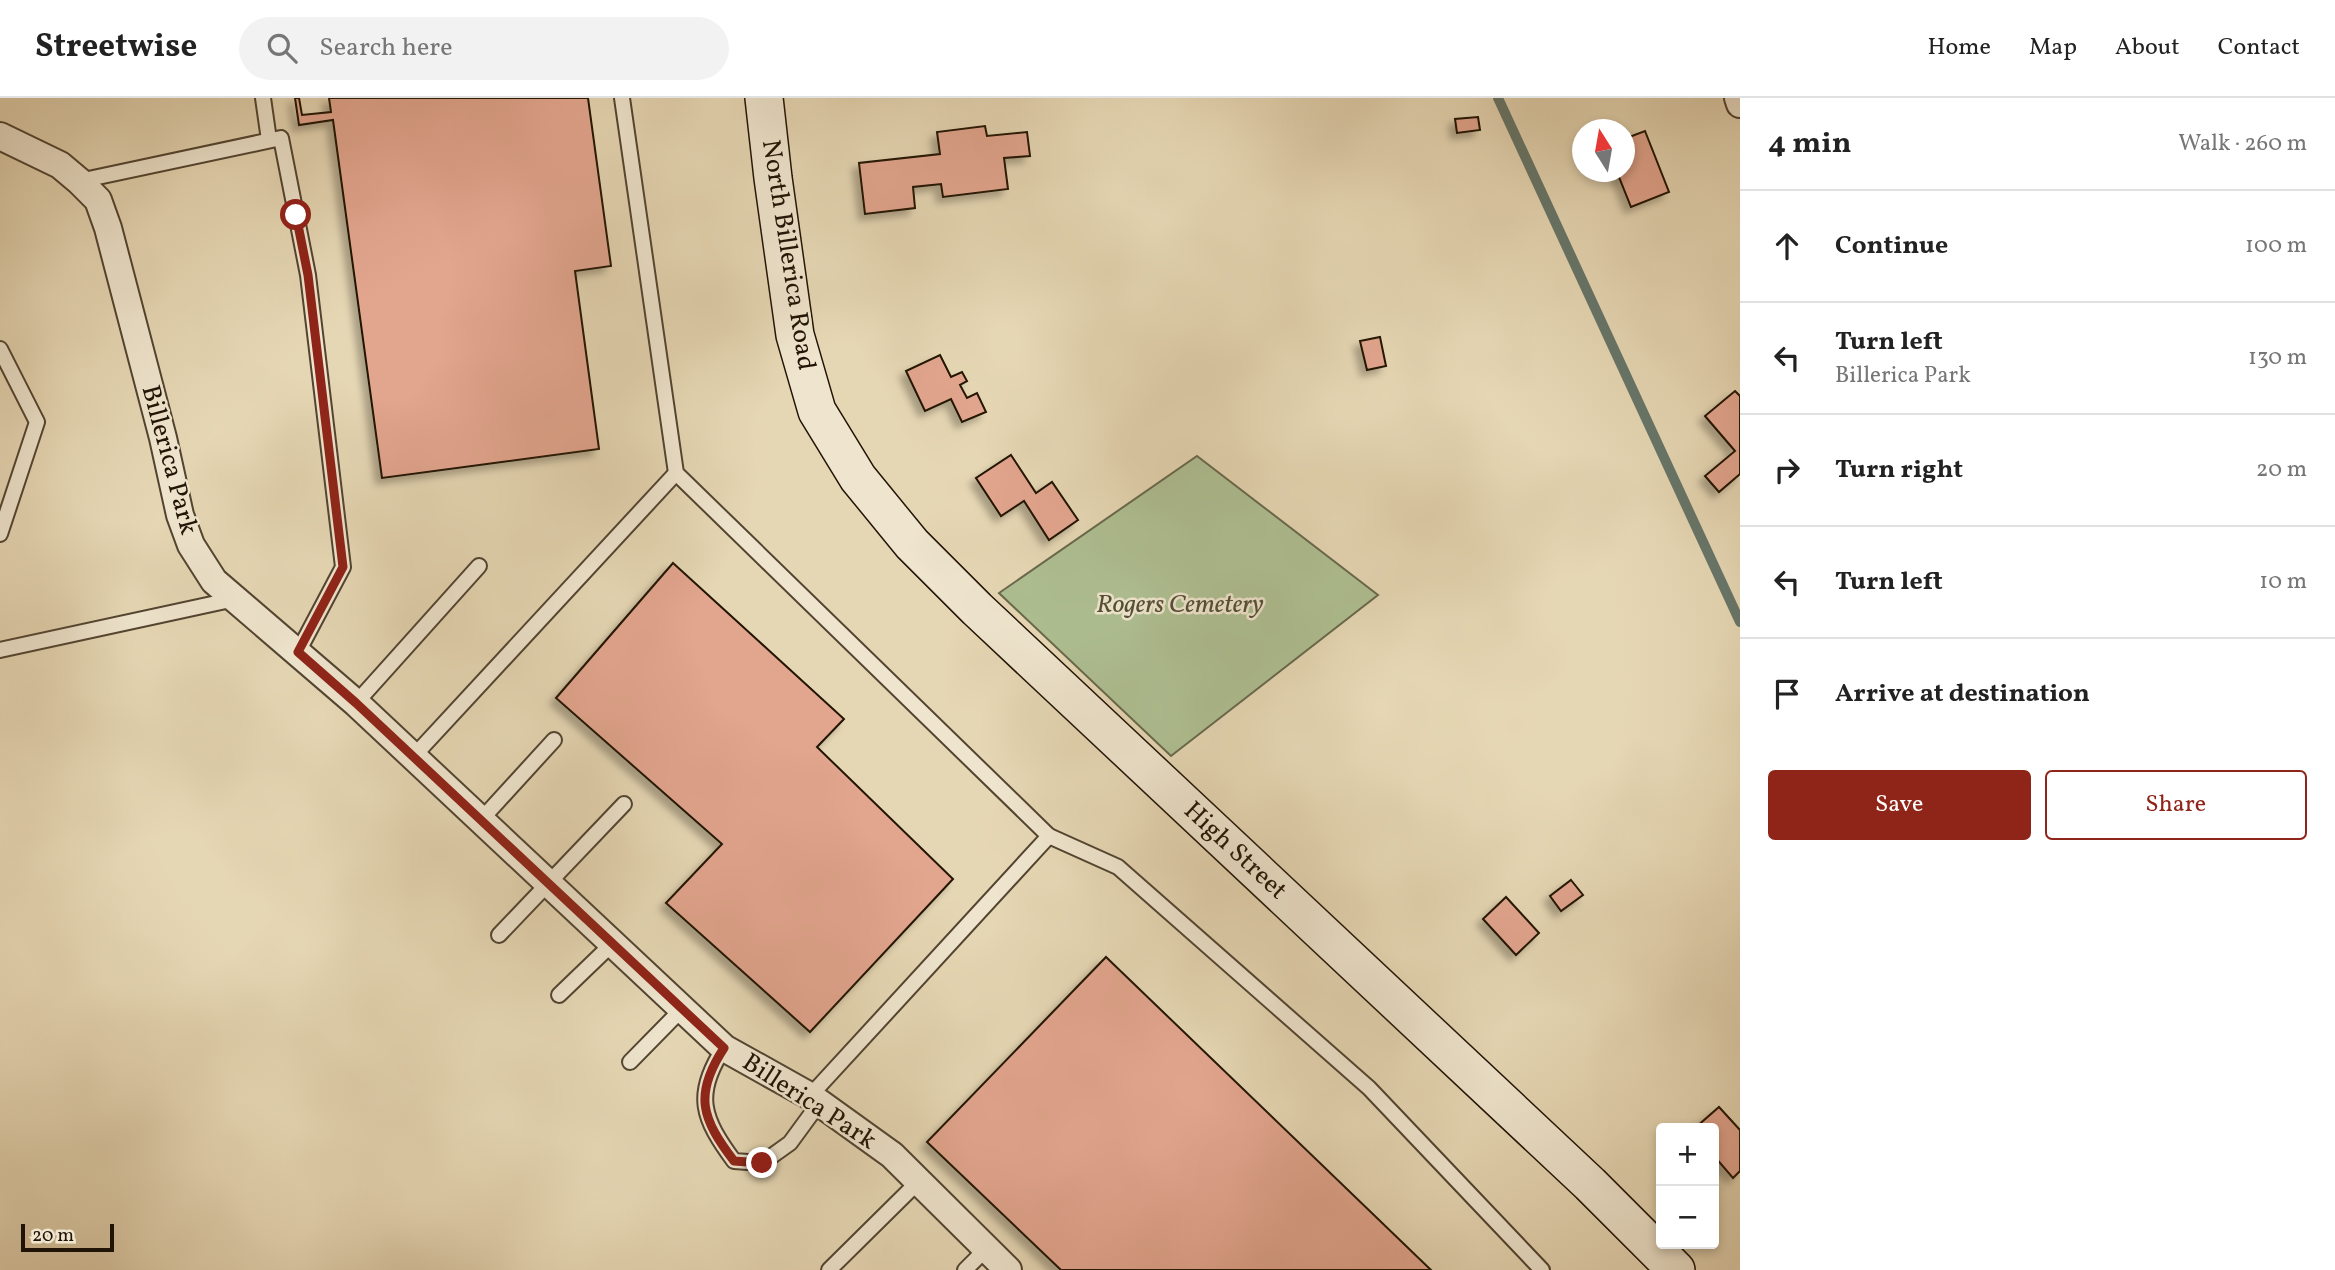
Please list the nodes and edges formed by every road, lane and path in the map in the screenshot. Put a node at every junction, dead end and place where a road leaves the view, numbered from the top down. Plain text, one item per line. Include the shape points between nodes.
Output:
1 (263, 98) edge
2 (622, 98) edge
3 (764, 98) edge
4 (1738, 98) edge
5 (1740, 104) edge
6 (0, 136) edge
7 (270, 140) junction
8 (79, 181) junction
9 (0, 349) edge
10 (817, 411) joint
11 (677, 473) junction
12 (0, 534) edge
13 (480, 566) dead end
14 (236, 598) junction
15 (0, 650) edge
16 (298, 652) junction
17 (356, 703) junction
18 (554, 740) dead end
19 (413, 757) junction
20 (624, 804) dead end
21 (480, 821) junction
22 (1049, 836) junction
23 (547, 884) junction
24 (499, 934) dead end
25 (612, 944) junction
26 (559, 995) dead end
27 (682, 1009) junction
28 (724, 1048) junction
29 (630, 1062) dead end
30 (815, 1099) junction
31 (918, 1181) junction
32 (986, 1249) junction
33 (829, 1270) edge
34 (965, 1270) edge
35 (1008, 1270) edge
36 (1542, 1270) edge
37 (1676, 1270) edge

1 - 7 lane
2 - 11 lane
3 - 10 main road, North Billerica Road via 795,335
4 - 5 street
6 - 8 street, Billerica Park via 60,165
7 - 8 lane
7 - 16 lane via 281,138 308,275 343,567
8 - 14 street, Billerica Park via 98,200 108,228 191,545 214,582
9 - 12 lane via 37,422
10 - 37 main road, High Street via 858,478 912,544
11 - 19 lane
11 - 22 lane
13 - 17 lane
14 - 15 lane
14 - 16 street, Billerica Park
16 - 17 street, Billerica Park
17 - 19 street, Billerica Park
18 - 21 lane
19 - 21 street, Billerica Park
20 - 23 lane
21 - 23 street, Billerica Park
22 - 30 lane
22 - 36 lane via 1118,867 1369,1087
23 - 24 lane
23 - 25 street, Billerica Park
25 - 26 lane
25 - 27 street, Billerica Park
27 - 28 street, Billerica Park
27 - 29 lane
28 - 30 street, Billerica Park
28 - 30 lane via 712,1066 704,1098 713,1133 734,1161 762,1163 790,1143
30 - 31 street, Billerica Park via 892,1155
31 - 32 street, Billerica Park
31 - 33 lane
32 - 34 lane
32 - 35 street, Billerica Park

